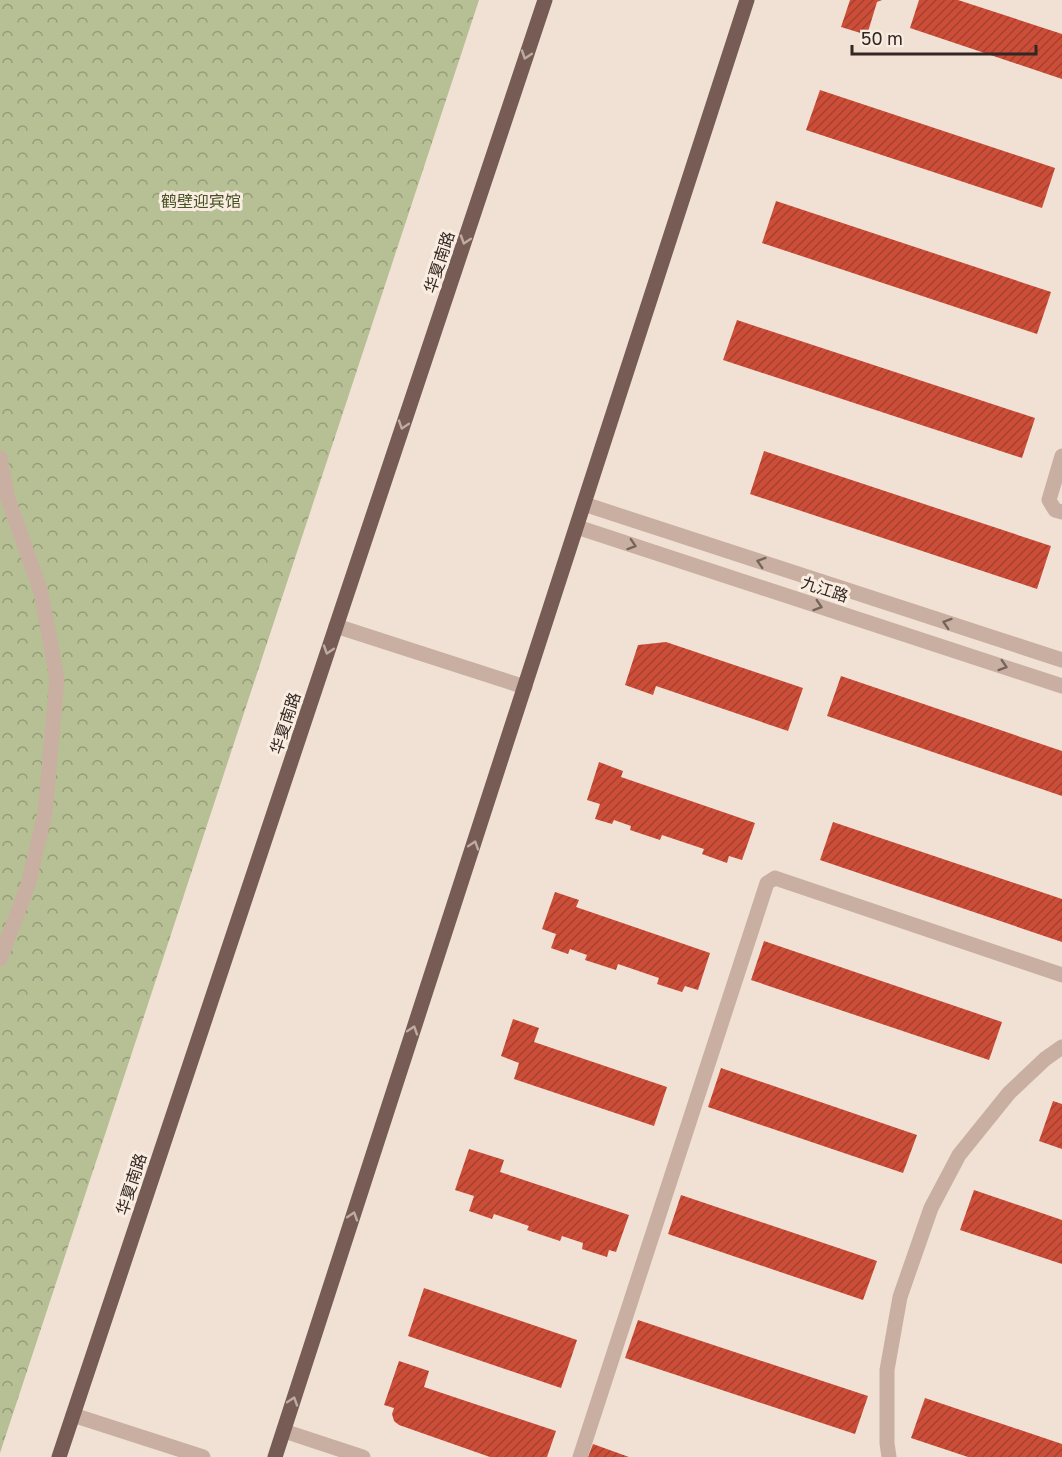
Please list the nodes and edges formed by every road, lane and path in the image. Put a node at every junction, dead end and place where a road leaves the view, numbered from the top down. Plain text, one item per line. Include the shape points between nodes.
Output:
1 (545, 0) edge
2 (747, 0) edge
3 (1062, 456) edge
4 (0, 458) edge
5 (584, 504) junction
6 (1062, 512) edge
7 (577, 527) junction
8 (336, 626) junction
9 (1062, 660) edge
10 (1062, 686) edge
11 (525, 687) junction
12 (0, 958) edge
13 (1062, 975) edge
14 (1062, 1047) edge
15 (73, 1415) junction
16 (284, 1431) junction
17 (58, 1457) edge
18 (203, 1457) edge
19 (275, 1457) edge
20 (363, 1457) edge
21 (580, 1457) edge
22 (889, 1457) edge

1 -> 8 main road, 华夏南路
2 - 5 main road
3 - 6 street via 1048,500 1055,510
4 - 12 street via 8,499 41,592 57,679 45,813 28,885
5 - 7 main road
9 -> 5 street, 九江路
7 -> 10 street, 九江路
7 - 11 main road
8 - 11 street
8 -> 15 main road, 华夏南路
16 -> 11 main road
13 - 21 street via 776,878 767,884
14 - 22 street via 1009,1093 958,1155 931,1208 900,1297 887,1370
15 - 17 main road, 华夏南路
15 - 18 street
16 - 19 main road
16 - 20 street

